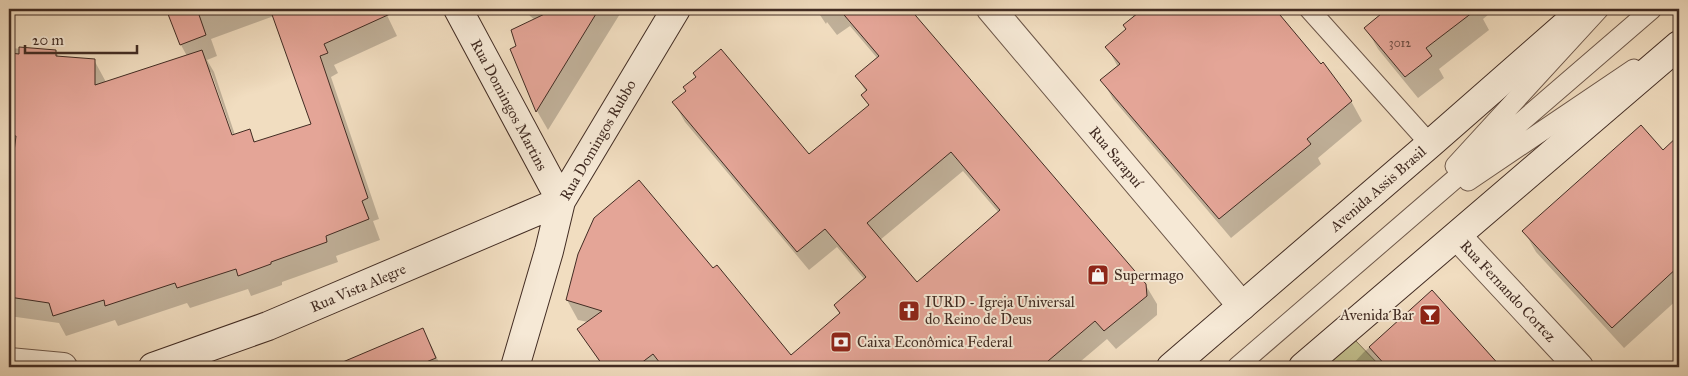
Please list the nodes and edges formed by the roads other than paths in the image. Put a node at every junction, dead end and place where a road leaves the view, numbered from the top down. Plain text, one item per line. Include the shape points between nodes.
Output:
1 (458, 9) edge
2 (676, 9) edge
3 (991, 9) edge
4 (1309, 9) edge
5 (1584, 9) edge
6 (1599, 9) edge
7 (1652, 9) edge
8 (1679, 38) edge
9 (1679, 45) edge
10 (1430, 144) junction
11 (561, 201) junction
12 (1395, 231) junction
13 (1457, 236) junction
14 (1242, 306) junction
15 (9, 362) edge
16 (63, 367) edge
17 (153, 367) edge
18 (516, 367) edge
19 (1171, 367) edge
20 (1237, 367) edge
21 (1303, 367) edge
22 (1579, 367) edge

1 - 11 street, Rua Domingos Martins
2 - 11 street, Rua Domingos Rubbo
3 - 14 street, Rua Sarapuí
4 - 10 lane
5 - 10 street, Avenida Assis Brasil
6 - 12 lane
7 - 12 lane
8 - 12 lane
9 - 13 street
10 - 14 street, Avenida Assis Brasil
11 - 17 street, Rua Vista Alegre via 268,326
11 - 18 street, Rua Domingos Rubbo
12 - 20 lane
13 - 21 street
13 - 22 street, Rua Fernando Cortez
14 - 19 street, Avenida Assis Brasil
15 - 16 street

